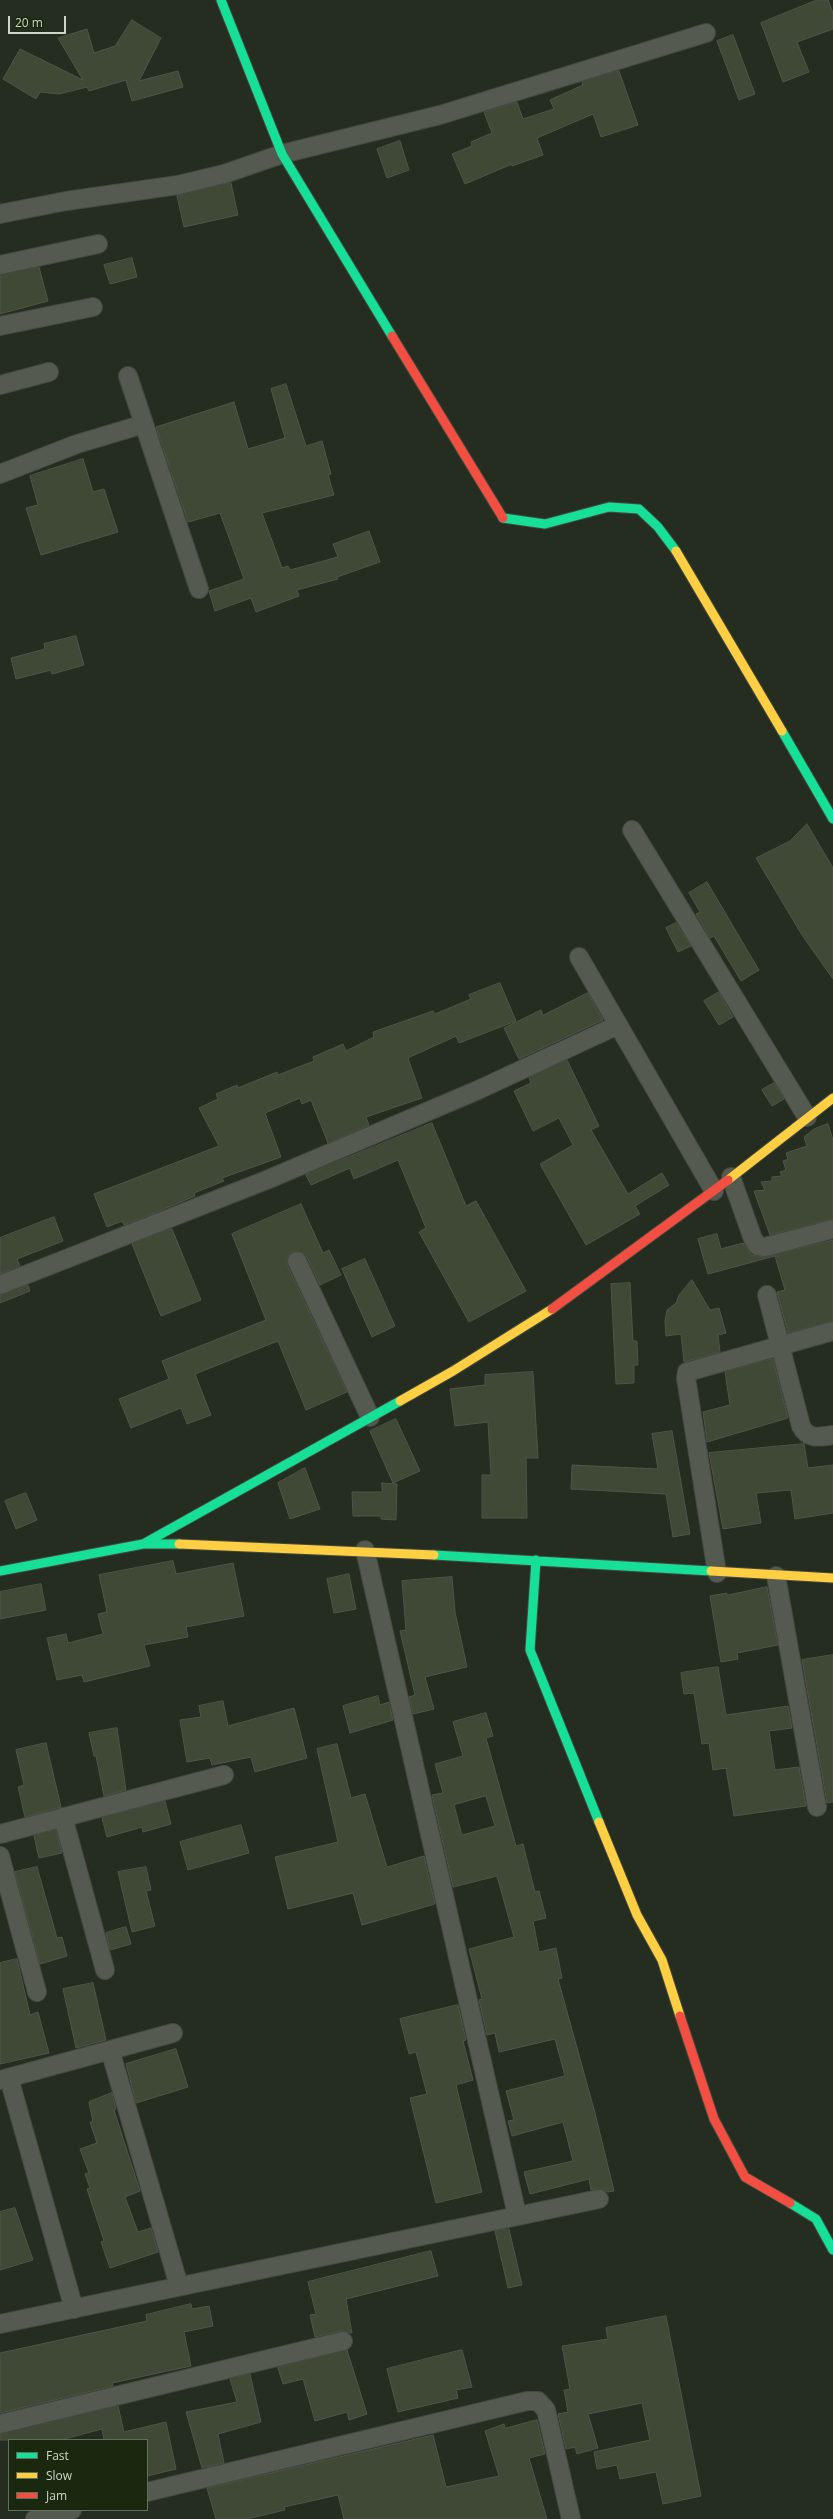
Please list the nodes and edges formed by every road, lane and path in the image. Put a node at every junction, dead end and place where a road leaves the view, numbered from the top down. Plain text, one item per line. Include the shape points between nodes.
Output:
1 (221, 0) edge
2 (706, 33) dead end
3 (282, 154) junction
4 (0, 214) edge
5 (98, 244) dead end
6 (0, 265) edge
7 (93, 307) dead end
8 (0, 326) edge
9 (49, 372) dead end
10 (128, 376) dead end
11 (0, 385) edge
12 (144, 424) junction
13 (0, 474) edge
14 (199, 589) dead end
15 (833, 819) edge
16 (632, 830) dead end
17 (579, 957) dead end
18 (618, 1025) junction
19 (833, 1098) edge
20 (807, 1117) junction
21 (732, 1177) junction
22 (714, 1191) junction
23 (833, 1229) edge
24 (297, 1261) dead end
25 (0, 1285) edge
26 (767, 1296) dead end
27 (833, 1331) edge
28 (780, 1345) junction
29 (370, 1417) junction
30 (833, 1435) edge
31 (143, 1544) junction
32 (365, 1550) junction
33 (536, 1560) junction
34 (0, 1571) edge
35 (717, 1573) junction
36 (776, 1576) junction
37 (833, 1578) edge
38 (224, 1775) dead end
39 (816, 1807) dead end
40 (63, 1817) junction
41 (0, 1834) edge
42 (0, 1856) edge
43 (105, 1970) dead end
44 (37, 1992) dead end
45 (173, 2033) dead end
46 (110, 2050) junction
47 (4, 2079) edge
48 (599, 2199) dead end
49 (517, 2215) junction
50 (833, 2250) edge
51 (180, 2286) junction
52 (74, 2308) junction
53 (0, 2324) edge
54 (343, 2341) dead end
55 (0, 2424) edge
56 (148, 2492) edge
57 (68, 2511) edge
58 (35, 2519) edge
59 (571, 2519) edge

1 - 3 street
2 - 3 street via 440,115
3 - 4 street via 224,174 178,184
3 - 15 street via 503,518 545,524 609,506 639,509 658,526 685,564
5 - 6 street
7 - 8 street
9 - 11 street
10 - 12 street
12 - 13 street via 77,444
12 - 14 street
16 - 20 street
17 - 18 street
18 - 22 street
18 - 25 street via 478,1090 269,1179
19 - 20 street
20 - 21 street
21 - 22 street
21 - 23 street via 753,1239 758,1246 765,1247
22 - 29 street via 545,1314 453,1371
24 - 29 street
26 - 28 street
27 - 28 street
28 - 30 street via 804,1433 812,1437
28 - 35 street via 687,1372
29 - 31 street
31 - 32 street
31 - 34 street
32 - 33 street
32 - 49 street
33 - 35 street
33 - 50 street via 530,1650 637,1915 662,1960 714,2119 744,2177 816,2220
35 - 36 street
36 - 37 street
36 - 39 street
38 - 40 street
40 - 41 street
40 - 43 street
42 - 44 street
45 - 46 street
46 - 47 street
46 - 51 street
47 - 52 street
48 - 49 street
49 - 51 street
51 - 52 street
52 - 53 street
54 - 55 street
56 - 59 street via 527,2401 538,2402 546,2410
57 - 58 street

